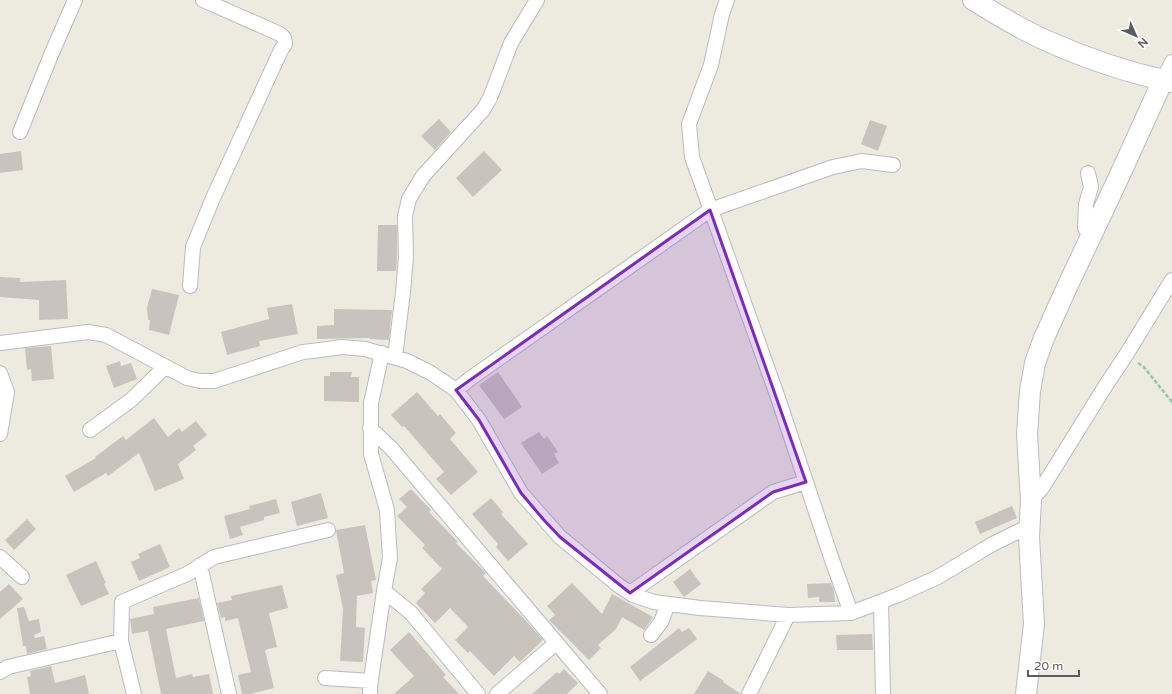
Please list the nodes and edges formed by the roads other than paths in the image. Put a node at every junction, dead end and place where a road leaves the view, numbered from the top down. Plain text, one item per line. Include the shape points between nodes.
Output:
1 (75, 0) edge
2 (203, 0) edge
3 (538, 0) edge
4 (728, 0) edge
5 (973, 0) edge
6 (1172, 62) edge
7 (1167, 81) edge
8 (20, 132) dead end
9 (893, 165) dead end
10 (1088, 173) dead end
11 (710, 210) junction
12 (1091, 236) junction
13 (1172, 280) edge
14 (190, 286) dead end
15 (0, 343) edge
16 (382, 353) junction
17 (395, 357) junction
18 (165, 367) junction
19 (0, 373) edge
20 (456, 390) junction
21 (370, 428) junction
22 (90, 430) dead end
23 (0, 434) edge
24 (806, 482) junction
25 (1031, 500) junction
26 (1029, 526) junction
27 (328, 530) dead end
28 (0, 557) edge
29 (200, 565) junction
30 (22, 577) dead end
31 (384, 591) junction
32 (630, 593) junction
33 (881, 602) junction
34 (668, 604) junction
35 (851, 613) junction
36 (788, 615) junction
37 (651, 635) dead end
38 (121, 641) junction
39 (556, 642) junction
40 (0, 672) edge
41 (325, 678) dead end
42 (371, 687) edge
43 (134, 694) edge
44 (229, 694) edge
45 (478, 694) edge
46 (497, 694) edge
47 (600, 694) edge
48 (749, 694) edge
49 (884, 694) edge
50 (1026, 694) edge

1 - 8 street
2 - 14 street via 280,34 285,44 213,198 193,247
3 - 17 street via 511,43 483,110 423,176 409,199 405,216 406,257
4 - 11 street via 722,14 711,65 688,124 692,157
5 - 7 street via 1051,43 1086,57
6 - 7 street
7 - 12 street
9 - 11 street via 862,161 833,167
10 - 12 street via 1091,186 1086,204 1085,228
11 - 20 street
11 - 24 street via 717,223
12 - 25 street via 1035,363 1027,434
13 - 25 street via 1042,488
15 - 18 street via 88,332 106,335
16 - 17 street
16 - 18 street via 342,347 303,352 214,381 187,378
16 - 21 street via 371,403
17 - 20 street via 431,373
18 - 22 street via 132,400
19 - 23 street via 7,392
20 - 32 street via 479,420 522,494 543,519 604,575
21 - 31 street via 371,454 387,510 390,558
21 - 39 street via 391,448
24 - 32 street via 773,492
24 - 35 street
25 - 26 street
26 - 33 street via 991,545 938,577
26 - 50 street via 1034,624
27 - 29 street via 214,557
28 - 30 street
29 - 38 street via 187,574 122,602
29 - 44 street
31 - 42 street
31 - 45 street via 411,613
32 - 34 street
33 - 35 street
33 - 49 street
34 - 36 street
34 - 37 street via 661,622
35 - 36 street
36 - 48 street
38 - 40 street via 8,667
38 - 43 street
39 - 46 street
39 - 47 street
41 - 42 street

